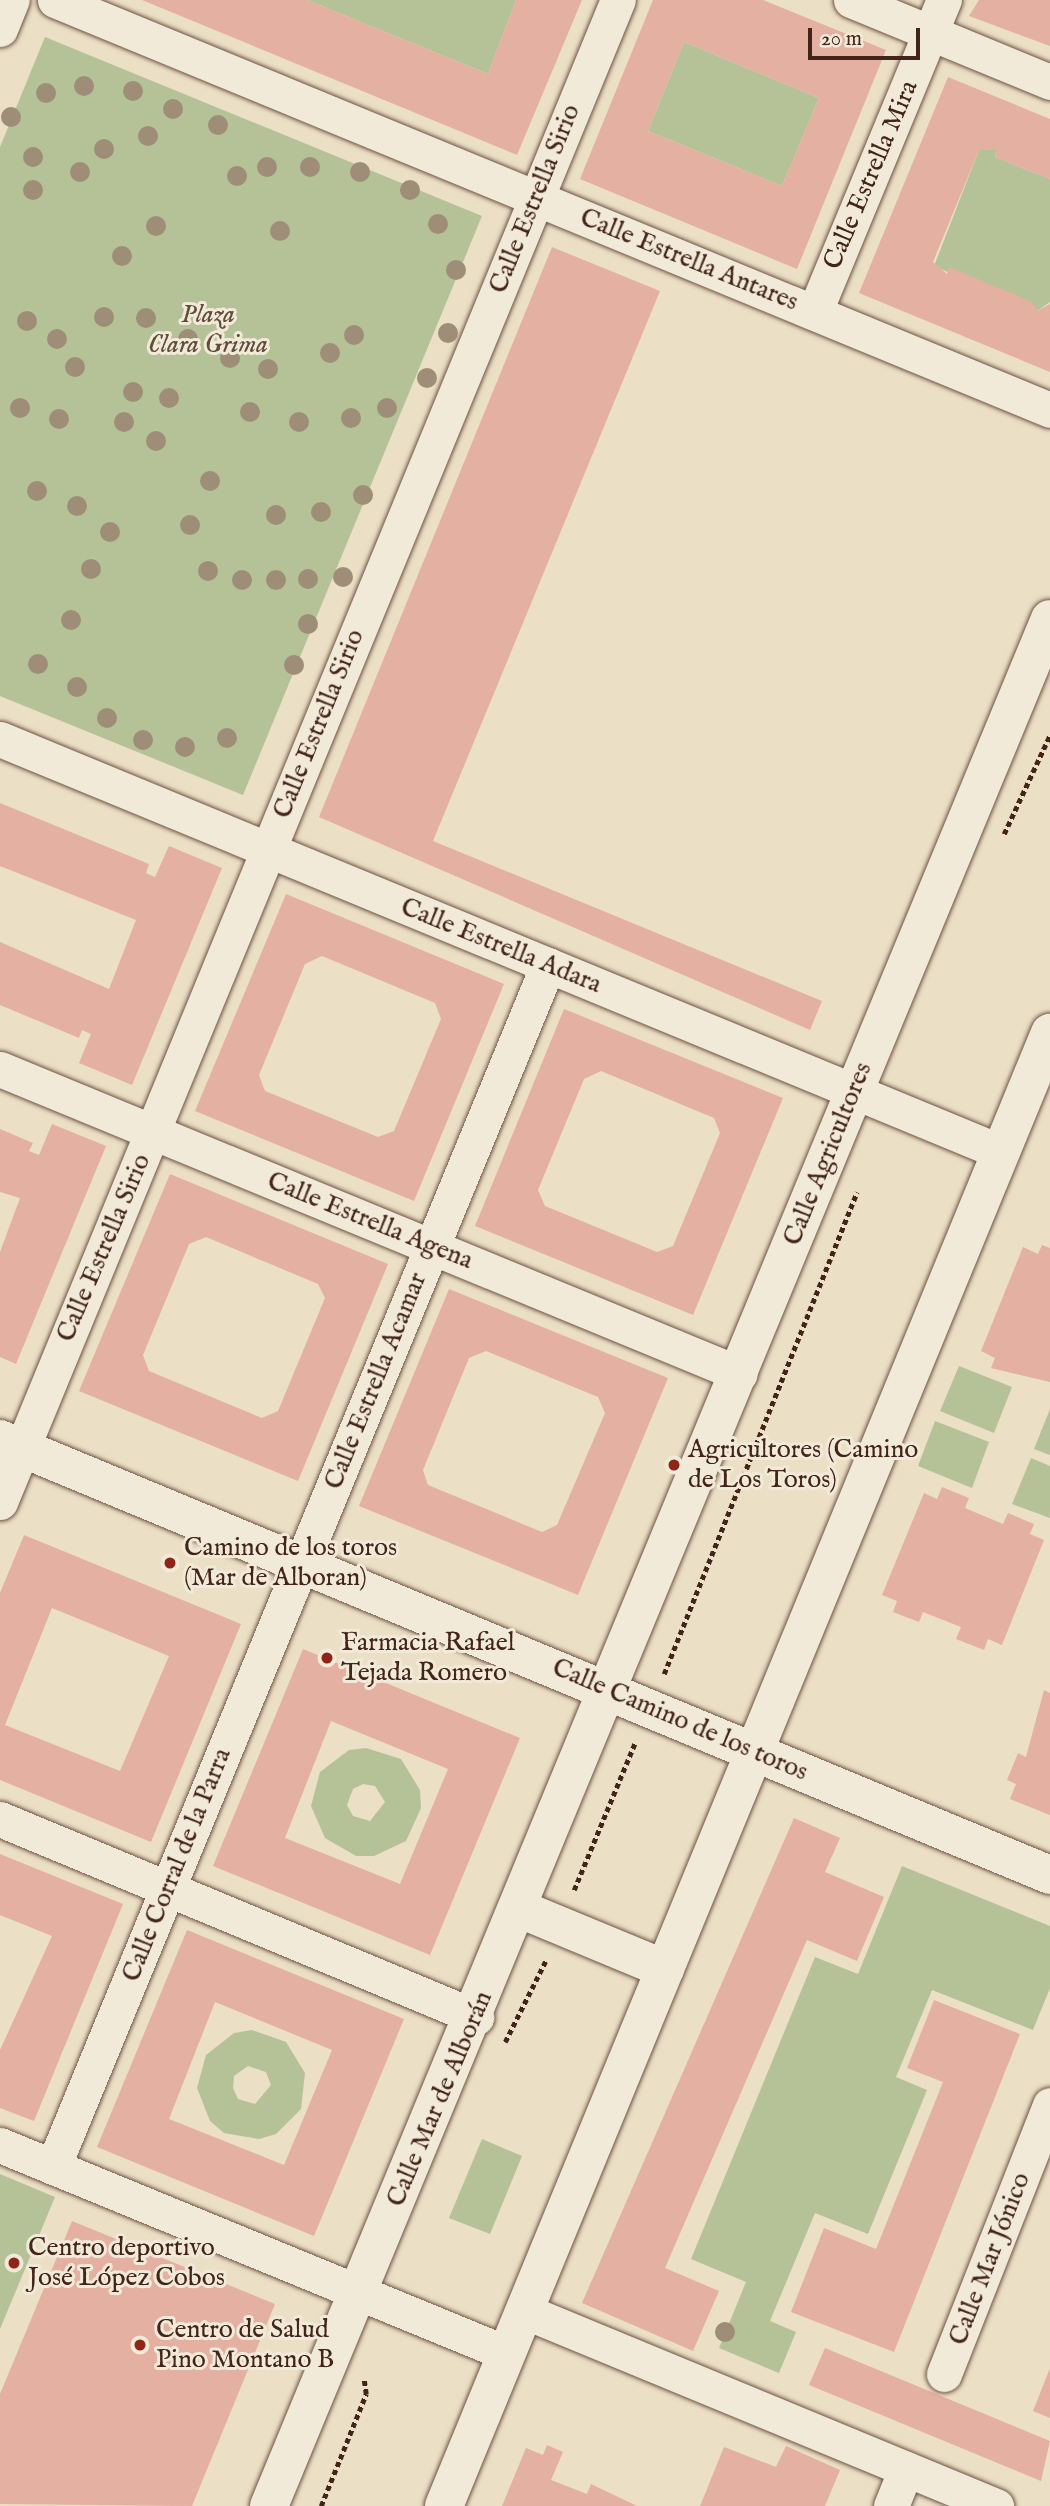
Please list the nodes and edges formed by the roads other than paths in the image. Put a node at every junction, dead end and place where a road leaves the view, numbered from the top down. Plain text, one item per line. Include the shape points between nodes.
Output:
1 (12, 0) edge
2 (55, 0) edge
3 (618, 0) edge
4 (851, 0) edge
5 (944, 0) edge
6 (0, 29) edge
7 (930, 33) junction
8 (1050, 82) edge
9 (535, 198) junction
10 (815, 312) junction
11 (1050, 410) edge
12 (1050, 619) edge
13 (0, 739) edge
14 (267, 849) junction
15 (548, 965) junction
16 (1049, 1038) edge
17 (0, 1069) edge
18 (853, 1091) junction
19 (153, 1132) junction
20 (1001, 1152) junction
21 (431, 1247) junction
22 (740, 1374) junction
23 (11, 1443) edge
24 (0, 1502) edge
25 (302, 1563) junction
26 (611, 1691) junction
27 (754, 1751) junction
28 (0, 1819) edge
29 (1050, 1875) edge
30 (168, 1889) junction
31 (520, 1909) junction
32 (665, 1969) junction
33 (476, 2017) junction
34 (1050, 2105) edge
35 (0, 2145) edge
36 (54, 2167) junction
37 (358, 2292) junction
38 (524, 2311) junction
39 (506, 2353) junction
40 (944, 2374) dead end
41 (906, 2469) junction
42 (269, 2506) edge
43 (444, 2506) edge
44 (891, 2506) edge
45 (996, 2506) edge

1 - 6 street
2 - 9 street, Calle Estrella Antares
3 - 9 street, Calle Estrella Sirio
4 - 7 street
5 - 7 street, Calle Estrella Mira
7 - 8 street
7 - 10 street, Calle Estrella Mira
9 - 10 street, Calle Estrella Antares
9 - 14 street, Calle Estrella Sirio
10 - 11 street, Calle Estrella Antares
12 - 18 street, Calle Agricultores
13 - 14 street, Calle Estrella Adara
14 - 15 street, Calle Estrella Adara
14 - 19 street, Calle Estrella Sirio
15 - 18 street, Calle Estrella Adara
15 - 21 street, Calle Estrella Acamar
16 - 20 street
17 - 19 street, Calle Estrella Agena
18 - 20 street, Calle Estrella Adara
18 - 22 street, Calle Agricultores
19 - 21 street, Calle Estrella Agena
19 - 23 street, Calle Estrella Sirio
20 - 27 street
21 - 22 street, Calle Estrella Agena
21 - 25 street, Calle Estrella Acamar
22 - 26 street, Calle Agricultores
23 - 24 street, Calle Estrella Sirio
23 - 25 street, Calle Camino de los toros
25 - 26 street, Calle Camino de los toros
25 - 30 street, Calle Corral de la Parra
26 - 27 street, Calle Camino de los toros
26 - 31 street, Calle Mar de Alborán
27 - 29 street, Calle Camino de los toros
27 - 32 street
28 - 30 street
30 - 33 street
30 - 36 street, Calle Corral de la Parra
31 - 32 street
31 - 33 street, Calle Mar de Alborán
32 - 38 street
33 - 37 street, Calle Mar de Alborán
34 - 40 street, Calle Mar Jónico
35 - 36 street
36 - 37 street
37 - 39 street
37 - 42 street, Calle Mar de Alborán
38 - 39 street
38 - 41 street
39 - 43 street
41 - 44 street
41 - 45 street

